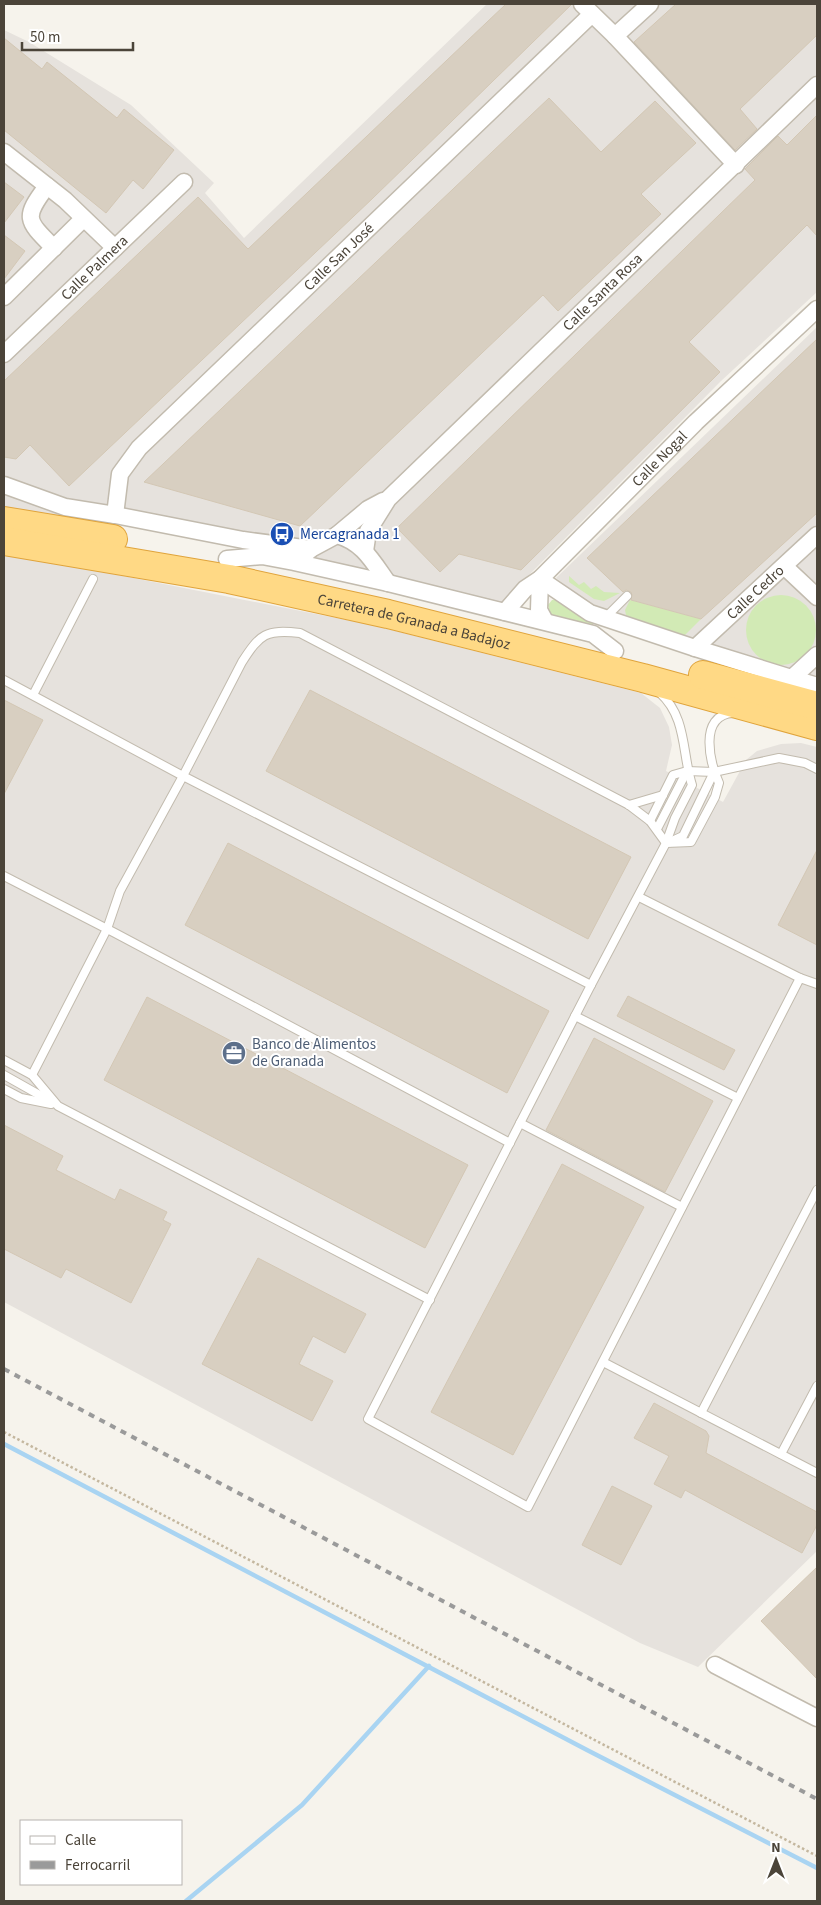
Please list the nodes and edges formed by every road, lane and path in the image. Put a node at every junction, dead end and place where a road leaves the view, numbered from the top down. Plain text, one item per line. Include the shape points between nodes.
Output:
1 (650, 4) edge
2 (587, 9) edge
3 (615, 36) junction
4 (817, 85) edge
5 (4, 152) edge
6 (736, 165) junction
7 (184, 182) dead end
8 (47, 186) junction
9 (83, 219) junction
10 (54, 248) junction
11 (116, 248) junction
12 (4, 297) edge
13 (817, 309) edge
14 (4, 354) edge
15 (4, 485) edge
16 (388, 498) junction
17 (115, 515) junction
18 (4, 521) edge
19 (337, 535) junction
20 (817, 535) edge
21 (4, 541) edge
22 (311, 549) junction
23 (365, 551) junction
24 (227, 560) junction
25 (294, 562) junction
26 (784, 566) junction
27 (93, 579) dead end
28 (540, 579) junction
29 (388, 583) junction
30 (626, 596) dead end
31 (817, 597) edge
32 (505, 612) junction
33 (605, 618) junction
34 (545, 622) junction
35 (695, 648) junction
36 (615, 652) junction
37 (817, 655) edge
38 (643, 678) junction
39 (792, 678) junction
40 (4, 680) edge
41 (817, 686) edge
42 (33, 696) junction
43 (817, 706) edge
44 (761, 711) junction
45 (817, 726) edge
46 (817, 768) edge
47 (687, 771) junction
48 (714, 772) junction
49 (183, 776) junction
50 (663, 795) junction
51 (630, 805) junction
52 (650, 821) junction
53 (657, 829) junction
54 (666, 844) junction
55 (4, 876) edge
56 (639, 896) junction
57 (107, 929) junction
58 (800, 978) junction
59 (591, 984) junction
60 (817, 984) edge
61 (575, 1016) junction
62 (4, 1060) edge
63 (32, 1074) junction
64 (4, 1075) edge
65 (4, 1089) edge
66 (738, 1098) junction
67 (58, 1106) junction
68 (520, 1123) junction
69 (510, 1143) junction
70 (817, 1190) edge
71 (682, 1207) junction
72 (430, 1300) junction
73 (602, 1362) junction
74 (817, 1386) edge
75 (701, 1412) junction
76 (4, 1432) edge
77 (781, 1454) junction
78 (817, 1472) edge
79 (715, 1664) dead end
80 (817, 1718) edge
81 (817, 1856) edge

1 - 3 street
2 - 3 street
2 - 17 street, Calle San José via 139,448 120,474
3 - 6 street
4 - 6 street, Calle Santa Rosa
5 - 8 street
6 - 16 street, Calle Santa Rosa
7 - 11 street, Calle Palmera
8 - 9 street
8 - 10 street via 32,207 30,216 33,227
9 - 10 street
9 - 11 street
10 - 12 street
11 - 14 street, Calle Palmera
13 - 28 street, Calle Nogal via 696,422
15 - 17 street via 65,507
16 - 19 street, Calle Santa Rosa via 368,509
16 - 23 street, Calle Santa Rosa via 368,531
17 - 22 street via 243,540
18 - 24 highway, Carretera de Granada a Badajoz
19 - 22 street, Calle Santa Rosa
19 - 23 street via 350,539
20 - 26 street, Calle Cedro
21 - 38 highway, Carretera de Granada a Badajoz via 229,579 388,614
22 - 25 street, Calle Santa Rosa
23 - 29 street
24 - 25 street via 262,556
24 - 36 highway, Carretera de Granada a Badajoz via 432,605
25 - 29 street
26 - 31 street
26 - 35 street, Calle Cedro
27 - 42 lane
28 - 32 street, Calle Nogal
28 - 33 street via 590,613
28 - 34 street via 539,610
29 - 32 street
30 - 33 lane
32 - 34 street
33 - 35 street
34 - 36 street via 593,634
35 - 39 street
36 - 43 highway, Carretera de Granada a Badajoz
37 - 39 street
38 - 44 highway, Carretera de Granada a Badajoz
38 - 47 lane via 666,698 681,727
39 - 41 street
40 - 42 lane
42 - 49 lane
44 - 45 highway, Carretera de Granada a Badajoz
44 - 48 lane via 726,713 715,721 708,738
46 - 48 lane via 779,758
47 - 48 lane
47 - 50 lane via 673,775
47 - 53 lane
47 - 54 lane via 692,785 674,818
48 - 54 lane via 683,836
48 - 54 lane via 719,783 715,797 692,842
49 - 51 lane via 252,645 280,630 300,633
49 - 57 lane via 120,891
49 - 59 lane
50 - 51 lane
50 - 52 lane
51 - 52 lane
52 - 53 lane
53 - 54 lane
54 - 56 lane
55 - 57 lane
56 - 58 lane
56 - 59 lane
57 - 63 lane
57 - 69 lane
58 - 60 lane
58 - 66 lane
59 - 61 lane
61 - 66 lane
61 - 68 lane
62 - 63 lane
63 - 67 lane
64 - 67 lane
65 - 67 lane via 21,1098
66 - 71 lane
67 - 72 lane
68 - 69 lane
68 - 71 lane
69 - 72 lane
70 - 75 lane
71 - 73 lane
72 - 73 lane via 368,1419 528,1507
73 - 75 lane
74 - 77 lane
75 - 77 lane
76 - 81 path
77 - 78 lane
79 - 80 street

